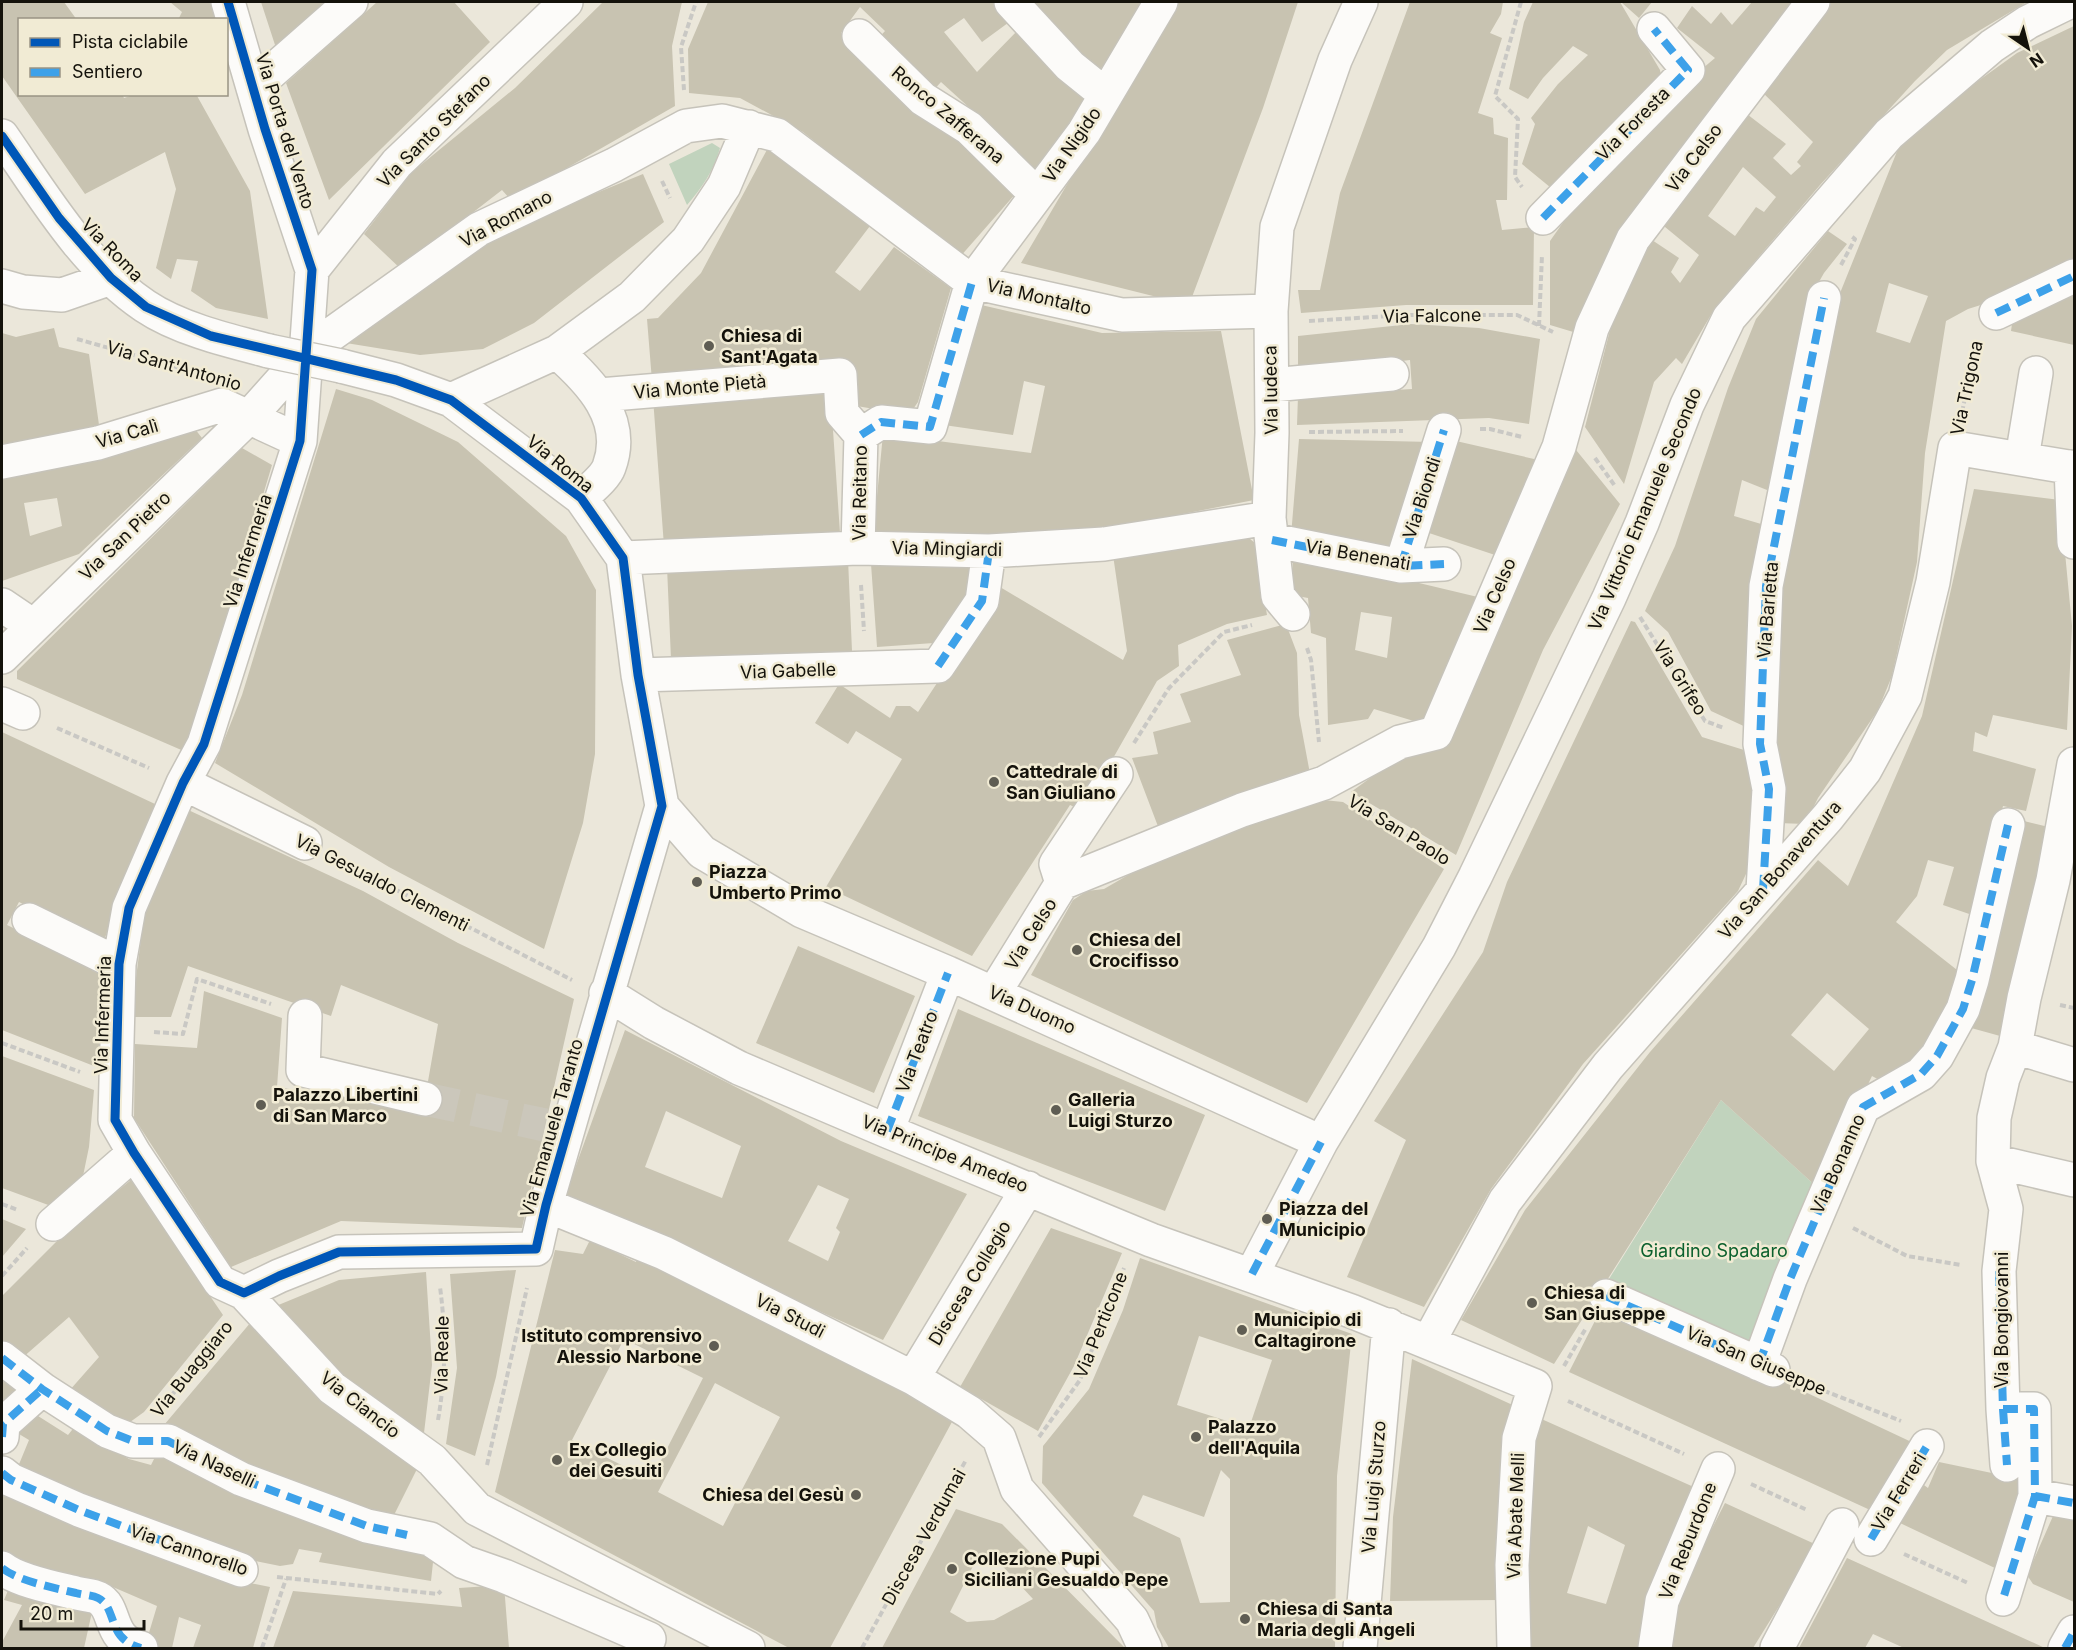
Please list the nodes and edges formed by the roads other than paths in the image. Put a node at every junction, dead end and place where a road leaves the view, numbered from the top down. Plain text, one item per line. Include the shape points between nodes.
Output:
1 (228, 2) edge
2 (351, 2) edge
3 (1011, 2) edge
4 (1161, 2) edge
5 (1362, 2) edge
6 (1813, 2) edge
7 (2069, 2) edge
8 (547, 8) edge
9 (1654, 29) dead end
10 (859, 36) dead end
11 (253, 88) junction
12 (1106, 95) junction
13 (687, 126) joint
14 (749, 127) junction
15 (2, 136) edge
16 (1037, 195) junction
17 (1543, 218) road end
18 (312, 270) junction
19 (2074, 276) edge
20 (111, 278) junction
21 (972, 282) junction
22 (2, 286) edge
23 (1824, 298) dead end
24 (1996, 313) road end
25 (1271, 317) junction
26 (308, 351) junction
27 (557, 352) junction
28 (2036, 373) dead end
29 (1392, 374) dead end
30 (1272, 385) junction
31 (600, 395) junction
32 (451, 400) junction
33 (249, 416) junction
34 (1444, 430) dead end
35 (861, 435) junction
36 (300, 441) junction
37 (2022, 458) junction
38 (2, 462) edge
39 (2073, 467) edge
40 (581, 498) junction
41 (1271, 529) junction
42 (2074, 542) edge
43 (858, 548) junction
44 (989, 551) junction
45 (623, 558) junction
46 (1444, 564) dead end
47 (1401, 566) junction
48 (2, 605) edge
49 (1293, 614) road end
50 (33, 626) junction
51 (2, 657) edge
52 (638, 675) junction
53 (2074, 764) edge
54 (1116, 774) road end
55 (183, 783) junction
56 (662, 806) junction
57 (2008, 825) dead end
58 (305, 843) road end
59 (1062, 883) junction
60 (1763, 890) junction
61 (28, 920) dead end
62 (119, 964) junction
63 (948, 973) junction
64 (994, 993) junction
65 (596, 998) junction
66 (305, 1016) road end
67 (2015, 1047) junction
68 (2074, 1065) edge
69 (426, 1099) tunnel mouth
70 (887, 1131) junction
71 (1321, 1142) junction
72 (134, 1153) junction
73 (1993, 1161) junction
74 (2074, 1180) edge
75 (1028, 1188) junction
76 (546, 1205) junction
77 (53, 1224) dead end
78 (1252, 1274) junction
79 (244, 1293) junction
80 (1606, 1296) road end
81 (1389, 1325) junction
82 (1429, 1341) junction
83 (2, 1358) edge
84 (1766, 1367) joint
85 (913, 1378) junction
86 (1547, 1379) joint
87 (42, 1389) junction
88 (2003, 1409) junction
89 (2, 1437) edge
90 (1927, 1446) road end
91 (2007, 1466) dead end
92 (1718, 1469) dead end
93 (2, 1473) edge
94 (2035, 1496) junction
95 (2074, 1503) edge
96 (2, 1568) edge
97 (241, 1570) road end
98 (2003, 1599) dead end
99 (664, 1605) junction
100 (2074, 1632) edge
101 (647, 1644) edge
102 (141, 1648) edge
103 (748, 1648) edge
104 (1144, 1648) edge
105 (1360, 1648) edge
106 (1514, 1648) edge
107 (1655, 1648) edge
108 (1777, 1648) edge
109 (2065, 1648) edge

1 - 11 street, Via Porta del Vento
2 - 11 street
3 - 12 street via 1070,66
4 - 12 street, Via Nigido
5 - 25 street, Via Iudeca via 1335,60 1277,227
6 - 59 street, Via Celso via 1633,239 1586,348 1559,447 1436,733 1400,742 1324,783 1242,810
7 - 71 street, Via Vittorio Emanuele Secondo via 1992,46 1889,134 1729,318 1688,405 1609,598 1474,877 1439,947
8 - 18 street, Via Santo Stefano via 397,163
9 - 17 street, Via Foresta via 1688,70
10 - 16 street, Ronco Zafferana via 923,99 969,128
11 - 18 street, Via Porta del Vento
12 - 16 street, Via Nigido
13 - 14 street, Via Montalto via 722,121
13 - 26 street, Via Romano via 479,229
14 - 21 street, Via Montalto via 777,135
14 - 27 street via 724,186 688,240 632,297
15 - 20 street, Via Roma via 59,218
16 - 21 street, Via Nigido
18 - 26 street, Via Infermeria
19 - 24 street
20 - 22 street via 62,295
20 - 32 street, Via Roma, bridge via 146,307 211,336 396,380
21 - 25 street, Via Montalto via 1122,315
21 - 35 street, Via Reitano via 930,427 881,422
23 - 60 street, Via Barletta via 1766,586 1760,744 1769,789
25 - 30 street, Via Iudeca
26 - 33 street, Via Romano
26 - 36 street, Via Infermeria
27 - 31 street
27 - 32 street
28 - 37 street
29 - 30 street
30 - 41 street, Via Iudeca
31 - 35 street, Via Monte Pietà via 840,375 842,413
31 - 40 street via 614,440 609,469
32 - 40 street, Via Roma
33 - 36 street, Via Calì
33 - 38 street, Via Calì via 222,405 98,443
33 - 50 street, Via San Pietro
34 - 47 street, Via Biondi
35 - 43 street, Via Reitano
36 - 55 street, Via Infermeria via 204,744
37 - 39 street
37 - 60 street, Via San Bonaventura via 1955,448 1933,582 1905,696 1866,770
39 - 42 street
40 - 45 street, Via Roma
41 - 44 street, Via Mingiardi
41 - 47 street, Via Benenati
41 - 49 street, Via Iudeca via 1278,596
43 - 44 street, Via Mingiardi
43 - 45 street, Via Mingiardi
44 - 52 street, Via Gabelle via 982,601 938,666
45 - 52 street, Via Roma
46 - 47 street, Via Benenati
48 - 50 street
50 - 51 street, Via San Pietro
52 - 56 street, Via Roma
53 - 67 street, Via Bongiovanni via 2053,880
54 - 59 street via 1056,864
55 - 58 street, Via Gesualdo Clementi
55 - 62 street, Via Infermeria via 129,908
56 - 63 street, Via Duomo via 702,852 812,915
56 - 65 street, Via Emanuele Taranto
57 - 84 street, Via Bonanno via 1972,980 1959,1017 1937,1056 1921,1074 1863,1107 1818,1210
59 - 64 street, Via Celso
60 - 82 street, Via San Bonaventura via 1608,1066 1505,1201
61 - 62 street
62 - 72 street, Via Infermeria via 115,1120
63 - 64 street, Via Duomo
63 - 70 street, Via Teatro
64 - 71 street, Via Duomo
65 - 70 street, Via Principe Amedeo via 654,1023 739,1068
65 - 76 street, Via Emanuele Taranto via 556,1128
66 - 69 street via 303,1070
67 - 68 street
67 - 73 street, Via Bongiovanni via 1994,1118
70 - 75 street, Via Principe Amedeo
71 - 78 street, Via Vittorio Emanuele Secondo
72 - 77 street
72 - 79 street, Via Infermeria via 220,1282
73 - 74 street
73 - 88 street, Via Bongiovanni via 2006,1209 1999,1271
75 - 78 street, Via Principe Amedeo via 1144,1237
75 - 85 street, Discesa Collegio
76 - 79 street, Via Emanuele Taranto via 536,1249 339,1252
76 - 85 street, Via Studi via 664,1253
78 - 81 street, Via Principe Amedeo
79 - 99 street, Via Ciancio via 332,1389 432,1460 477,1509
80 - 84 street, Via San Giuseppe
81 - 82 street, Via Principe Amedeo
81 - 105 street, Via Luigi Sturzo
82 - 86 street, Via Principe Amedeo
83 - 87 street, Via Naselli
85 - 104 street, Via Studi via 999,1438 1017,1489 1132,1620
86 - 106 street, Via Abate Melli via 1519,1438 1512,1565
87 - 89 street via 3,1424
87 - 101 street, Via Naselli via 107,1431 133,1441 168,1442 241,1479 367,1526 430,1539 464,1562 504,1576
88 - 91 street
88 - 94 street, Via Bongiovanni via 2034,1409
90 - 108 street, Via Ferreri via 1856,1532
92 - 107 street, Via Reburdone via 1662,1601
93 - 97 street, Via Cannorello via 79,1510
94 - 95 street
94 - 98 street, Via Bongiovanni
96 - 102 street via 55,1588 100,1599 119,1636 130,1646
99 - 101 street
99 - 103 street
100 - 109 street

